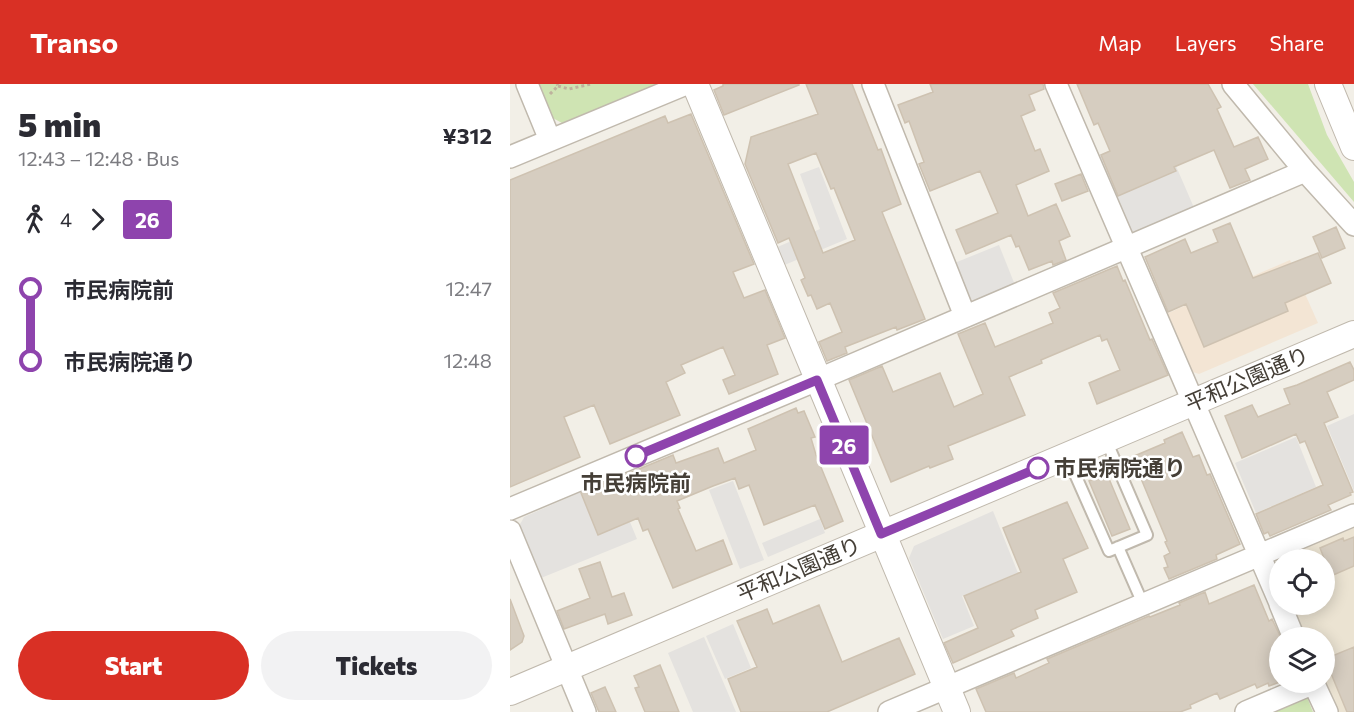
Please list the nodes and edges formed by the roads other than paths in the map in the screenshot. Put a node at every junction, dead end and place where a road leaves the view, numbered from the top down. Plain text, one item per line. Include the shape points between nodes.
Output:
1 (527, 84) edge
2 (686, 84) edge
3 (695, 84) edge
4 (873, 84) edge
5 (1056, 84) edge
6 (1233, 84) edge
7 (1328, 84) edge
8 (550, 140) junction
9 (1354, 147) edge
10 (510, 157) edge
11 (1305, 171) junction
12 (1354, 225) edge
13 (1127, 246) junction
14 (965, 316) junction
15 (1354, 334) edge
16 (817, 380) junction
17 (1192, 402) junction
18 (1105, 439) junction
19 (1067, 456) junction
20 (510, 509) edge
21 (1354, 515) edge
22 (510, 531) edge
23 (881, 534) junction
24 (1118, 547) junction
25 (1259, 555) junction
26 (1269, 578) edge
27 (1143, 604) junction
28 (566, 668) junction
29 (946, 687) junction
30 (510, 692) edge
31 (1290, 693) edge
32 (1318, 693) edge
33 (585, 712) edge
34 (890, 712) edge
35 (957, 712) edge
36 (1246, 712) edge
37 (1327, 712) edge

1 - 8 street
2 - 8 street
3 - 16 street
4 - 14 street
5 - 13 street
6 - 11 street
7 - 9 street
8 - 10 street
11 - 12 street
11 - 13 street
13 - 14 street
13 - 17 street
14 - 16 street
15 - 17 street, 平和公園通り
16 - 20 street
16 - 23 street
17 - 18 street, 平和公園通り
17 - 25 street
18 - 19 street, 平和公園通り
18 - 24 lane via 1147,535
19 - 23 street, 平和公園通り
19 - 24 lane via 1109,551
21 - 25 street
22 - 28 street
23 - 28 street, 平和公園通り
23 - 29 street
24 - 27 lane
25 - 26 street
25 - 27 street
27 - 29 street
28 - 30 street, 平和公園通り
28 - 33 street
29 - 34 street
29 - 35 street
31 - 36 street
32 - 37 street

